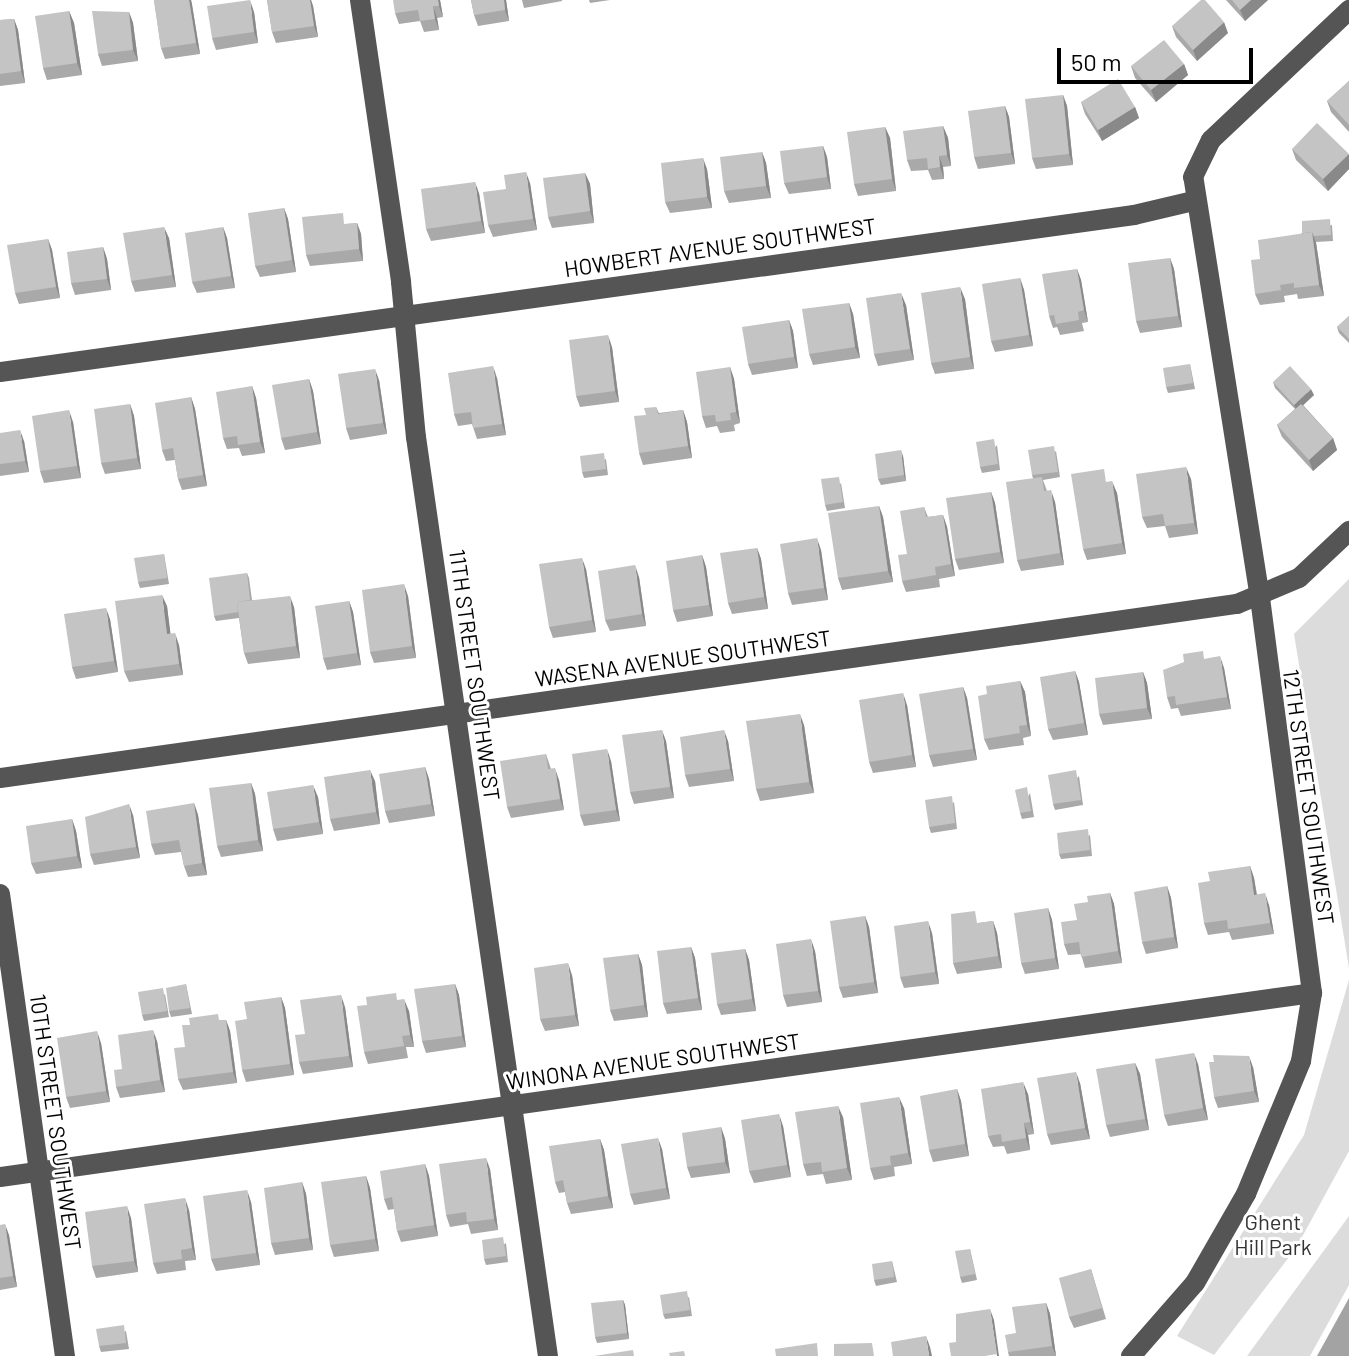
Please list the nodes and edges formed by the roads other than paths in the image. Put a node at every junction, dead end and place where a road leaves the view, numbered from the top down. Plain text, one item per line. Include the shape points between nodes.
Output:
1 (360, 0) edge
2 (1349, 10) edge
3 (1193, 201) junction
4 (404, 316) junction
5 (0, 372) edge
6 (1349, 531) edge
7 (1260, 598) junction
8 (455, 714) junction
9 (0, 778) edge
10 (0, 894) edge
11 (1312, 993) junction
12 (512, 1105) junction
13 (38, 1171) junction
14 (0, 1177) edge
15 (65, 1356) edge
16 (548, 1356) edge
17 (1131, 1356) edge

1 - 4 street, 11TH STREET SOUTHWEST
2 - 3 street via 1211,140 1193,177
3 - 4 street, HOWBERT AVENUE SOUTHWEST via 1134,215
3 - 7 street, 12TH STREET SOUTHWEST
4 - 5 street, HOWBERT AVENUE SOUTHWEST
4 - 8 street, 11TH STREET SOUTHWEST
6 - 7 street, WASENA AVENUE SOUTHWEST via 1299,578
7 - 8 street, WASENA AVENUE SOUTHWEST
7 - 11 street, 12TH STREET SOUTHWEST
8 - 9 street, WASENA AVENUE SOUTHWEST
8 - 12 street, 11TH STREET SOUTHWEST
10 - 13 street, 10TH STREET SOUTHWEST
11 - 12 street, WINONA AVENUE SOUTHWEST
11 - 17 street, 12TH STREET SOUTHWEST via 1301,1061 1241,1204 1195,1283
12 - 13 street, WINONA AVENUE SOUTHWEST
12 - 16 street, 11TH STREET SOUTHWEST
13 - 14 street, WINONA AVENUE SOUTHWEST
13 - 15 street, 10TH STREET SOUTHWEST

